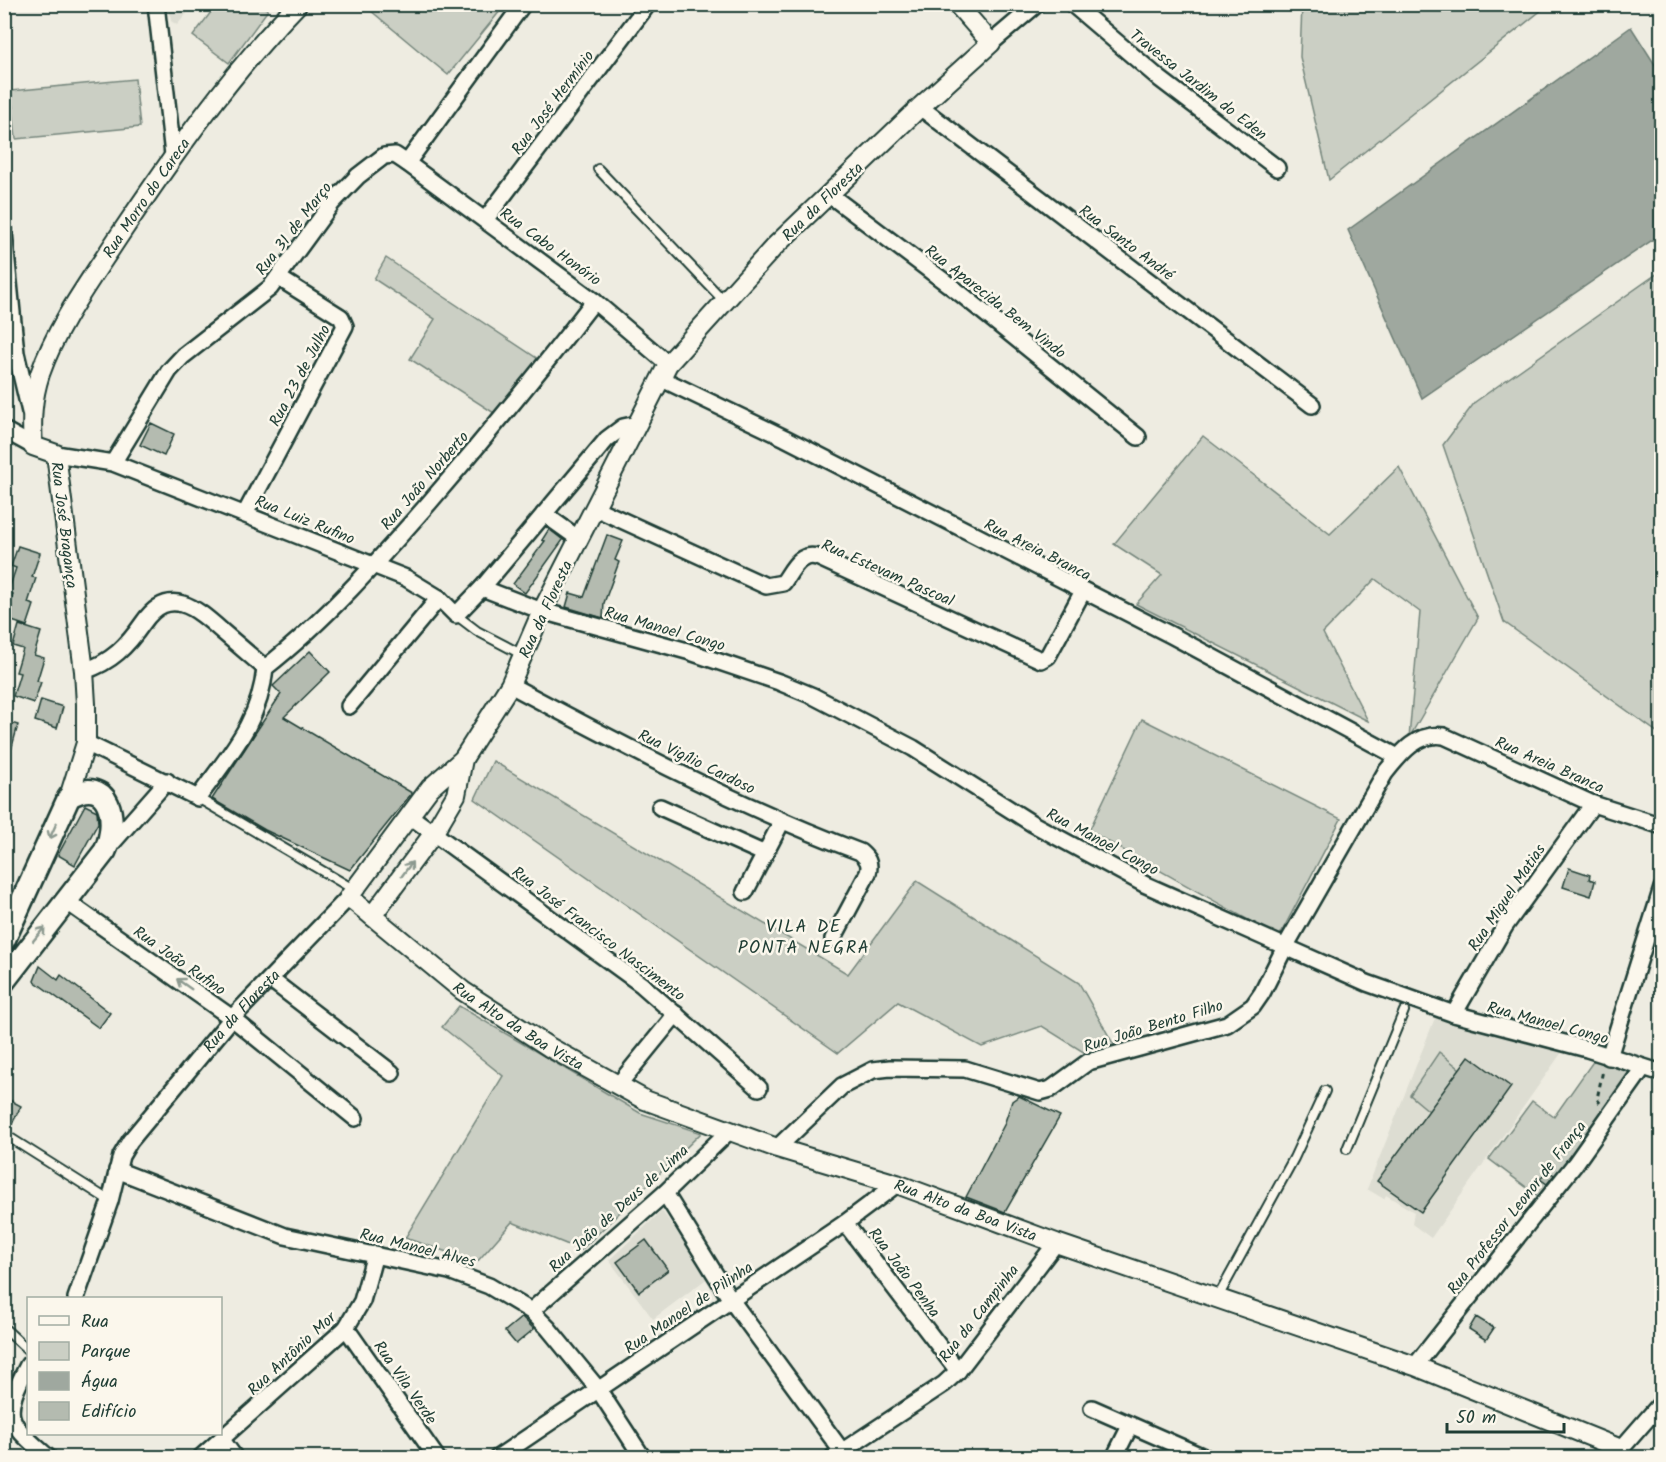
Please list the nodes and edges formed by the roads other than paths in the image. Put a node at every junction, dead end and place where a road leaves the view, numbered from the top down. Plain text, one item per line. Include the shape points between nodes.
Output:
1 (156, 4) edge
2 (523, 4) edge
3 (648, 4) edge
4 (957, 4) edge
5 (1037, 4) edge
6 (1072, 4) edge
7 (289, 7) edge
8 (991, 43) junction
9 (920, 106) junction
10 (173, 155) junction
11 (407, 163) junction
12 (1277, 168) dead end
13 (598, 169) dead end
14 (830, 195) junction
15 (485, 220) junction
16 (4, 232) edge
17 (279, 278) junction
18 (594, 301) junction
19 (724, 301) junction
20 (664, 371) junction
21 (1312, 405) dead end
22 (30, 412) junction
23 (637, 424) junction
24 (4, 430) edge
25 (1138, 437) dead end
26 (33, 446) junction
27 (56, 454) junction
28 (113, 463) junction
29 (595, 508) junction
30 (245, 514) junction
31 (544, 514) junction
32 (579, 539) junction
33 (374, 566) junction
34 (482, 588) junction
35 (1083, 591) junction
36 (439, 598) junction
37 (542, 611) junction
38 (456, 615) junction
39 (523, 655) junction
40 (265, 668) junction
41 (84, 671) junction
42 (510, 685) junction
43 (349, 706) dead end
44 (1425, 736) joint
45 (87, 743) junction
46 (1398, 757) junction
47 (464, 759) junction
48 (166, 781) junction
49 (69, 797) junction
50 (198, 798) junction
51 (1593, 804) junction
52 (660, 807) dead end
53 (410, 816) junction
54 (781, 822) junction
55 (1662, 826) edge
56 (432, 834) junction
57 (105, 851) junction
58 (765, 854) junction
59 (1662, 888) edge
60 (745, 892) dead end
61 (352, 893) junction
62 (66, 901) junction
63 (372, 916) junction
64 (4, 939) edge
65 (834, 939) dead end
66 (1285, 947) junction
67 (270, 979) junction
68 (4, 981) edge
69 (1406, 1005) junction
70 (676, 1014) junction
71 (1454, 1014) junction
72 (232, 1018) junction
73 (1609, 1057) junction
74 (1642, 1068) junction
75 (392, 1073) dead end
76 (1662, 1073) edge
77 (619, 1084) junction
78 (759, 1088) dead end
79 (1325, 1091) dead end
80 (355, 1118) dead end
81 (729, 1131) junction
82 (4, 1134) edge
83 (777, 1148) junction
84 (1347, 1149) dead end
85 (117, 1170) junction
86 (897, 1184) junction
87 (664, 1193) junction
88 (110, 1201) junction
89 (845, 1223) junction
90 (1056, 1243) junction
91 (375, 1254) junction
92 (77, 1297) edge
93 (1217, 1298) junction
94 (731, 1300) junction
95 (531, 1311) junction
96 (4, 1328) edge
97 (346, 1328) junction
98 (27, 1349) edge
99 (1415, 1365) junction
100 (27, 1367) edge
101 (958, 1371) junction
102 (598, 1389) junction
103 (1662, 1402) edge
104 (1092, 1408) dead end
105 (1130, 1426) junction
106 (222, 1440) junction
107 (836, 1454) edge
108 (1618, 1454) edge
109 (49, 1458) edge
110 (200, 1458) edge
111 (235, 1458) edge
112 (437, 1458) edge
113 (497, 1458) edge
114 (643, 1458) edge
115 (1114, 1458) edge
116 (1206, 1458) edge

1 - 10 street
2 - 11 street
3 - 15 street, Rua José Hermínio
4 - 8 street
5 - 8 street, Rua da Floresta
6 - 12 street, Travessa Jardim do Eden via 1160,79
7 - 10 street, Rua Morro do Careca
8 - 9 street, Rua da Floresta
9 - 14 street, Rua da Floresta
9 - 21 street, Rua Santo André
10 - 22 street, Rua Morro do Careca via 56,336
11 - 15 street, Rua Cabo Honório
11 - 17 street, Rua 31 de Março via 395,155 384,156 358,176 332,203
13 - 19 lane
14 - 19 street, Rua da Floresta
14 - 25 street, Rua Aparecida Bem Vindo via 961,294
15 - 18 street, Rua Cabo Honório
16 - 22 street, Rua José Bragança via 16,353
17 - 28 street, Rua 31 de Março via 169,371
17 - 30 street, Rua 23 de Julho via 341,317 345,326
18 - 20 street, Rua Cabo Honório
18 - 33 street, Rua João Norberto via 518,400
19 - 20 street, Rua da Floresta
20 - 23 street, Rua da Floresta
20 - 35 street, Rua Areia Branca via 785,438
22 - 26 street, Rua José Bragança
23 - 29 street, Rua da Floresta
23 - 31 street via 613,432
24 - 26 street
26 - 27 street, Rua José Bragança
27 - 28 street, Rua Luiz Rufino
27 - 41 street, Rua José Bragança
28 - 30 street, Rua Luiz Rufino
29 - 32 street, Rua da Floresta
29 - 35 street, Rua Estevam Pascoal via 766,586 783,583 801,559 818,557 1036,659 1044,659
30 - 33 street, Rua Luiz Rufino
31 - 32 street
31 - 34 street
32 - 37 street, Rua da Floresta
33 - 36 street, Rua Luiz Rufino via 406,578
33 - 40 street, Rua João Norberto
34 - 37 street
34 - 38 street
35 - 46 street, Rua Areia Branca
36 - 38 street, Rua Luiz Rufino
36 - 43 street
37 - 39 street, Rua da Floresta
37 - 66 street, Rua Manoel Congo via 687,651 813,696 913,748 1033,824 1144,884
38 - 39 lane, Rua Luiz Rufino
39 - 42 street, Rua da Floresta
40 - 41 street via 191,606 171,602 154,610 118,654
40 - 50 street via 259,704 250,724
41 - 45 street, Rua José Bragança
42 - 47 street, Rua da Floresta
42 - 54 street, Rua Vigílio Cardoso
44 - 46 street, Rua João Bento Filho
44 - 51 street, Rua Areia Branca via 1444,736
45 - 48 street
45 - 49 street, Rua José Bragança
46 - 66 street, Rua João Bento Filho
47 - 53 street, Rua da Floresta via 439,778
47 - 56 street, Rua da Floresta via 456,795
48 - 50 street
48 - 57 street
49 - 57 main road via 87,792 107,801 113,818
49 -> 64 main road
50 - 61 lane
51 - 55 street, Rua Areia Branca
51 - 71 street, Rua Miguel Matias via 1505,926
52 - 58 street
53 - 56 street, Rua José Francisco Nascimento
53 - 61 street, Rua da Floresta
54 - 58 street
54 - 65 street, Rua Vigílio Cardoso via 860,852 869,863 868,873
63 -> 56 street, Rua da Floresta
56 - 70 street, Rua José Francisco Nascimento via 596,949
57 - 62 main road
58 - 60 street
59 - 73 street
61 - 63 street, Rua Alto da Boa Vista
61 - 67 street, Rua da Floresta
68 -> 62 main road
72 -> 62 street, Rua João Rufino
63 - 77 street, Rua Alto da Boa Vista via 463,991 549,1047
66 - 69 street, Rua Manoel Congo
66 - 83 street, Rua João Bento Filho via 1253,1006 1227,1024 1088,1062 1051,1089 1040,1092 965,1069 873,1070 842,1086
67 - 72 street, Rua da Floresta
67 - 75 street
69 - 71 street, Rua Manoel Congo
69 - 84 lane
70 - 77 street
70 - 78 street, Rua José Francisco Nascimento
71 - 73 street, Rua Manoel Congo
72 - 80 street, Rua João Rufino
72 - 85 street, Rua da Floresta via 130,1141
73 - 74 street, Rua Manoel Congo
74 - 76 street, Rua Manoel Congo
74 - 99 street, Rua Professor Leonor de França via 1575,1164
77 - 81 street, Rua Alto da Boa Vista via 645,1100
79 - 93 lane via 1294,1158
81 - 83 street, Rua Alto da Boa Vista
81 - 87 street, Rua João de Deus de Lima
82 - 88 lane
83 - 86 street, Rua Alto da Boa Vista
85 - 88 street, Rua da Floresta
85 - 91 street, Rua Manoel Alves via 285,1236
86 - 89 street, Rua Manoel de Pilinha
86 - 90 street, Rua Alto da Boa Vista
87 - 94 street
87 - 95 street, Rua João de Deus de Lima
88 - 92 street, Rua da Floresta
89 - 94 street, Rua Manoel de Pilinha
89 - 101 street, Rua João Penha
90 - 93 street, Rua Alto da Boa Vista
90 - 101 street, Rua da Campinha
91 - 95 street, Rua Manoel Alves via 469,1277
91 - 97 street, Rua Antônio Mor via 362,1301
93 - 99 street, Rua Alto da Boa Vista
94 - 102 street, Rua Manoel de Pilinha
94 - 107 street
95 - 102 street, Rua Manoel Alves
96 - 98 lane
97 - 106 street, Rua Antônio Mor
97 - 112 street, Rua Vila Verde
99 - 108 street, Rua Alto da Boa Vista
100 - 109 street via 12,1399 10,1418
101 - 107 street, Rua da Campinha
102 - 113 street, Rua Manoel de Pilinha
102 - 114 street, Rua Manoel Alves
103 - 108 street
104 - 105 street
105 - 115 street
105 - 116 street
106 - 110 street, Rua Antônio Mor
106 - 111 street

